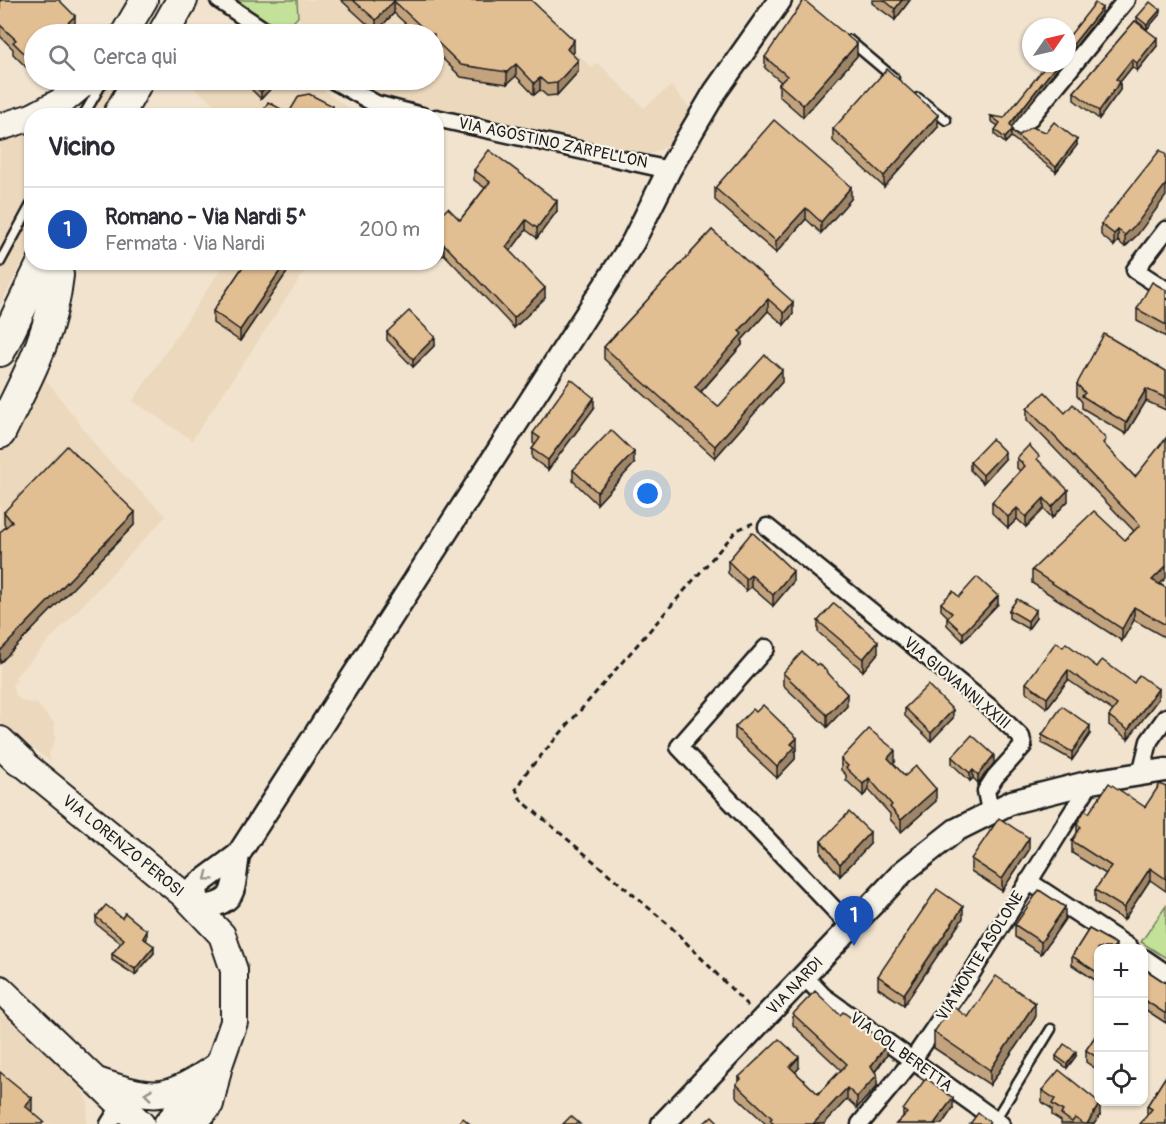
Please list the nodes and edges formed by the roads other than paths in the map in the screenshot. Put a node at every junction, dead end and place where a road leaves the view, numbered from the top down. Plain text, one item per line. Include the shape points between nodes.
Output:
1 (144, 0) edge
2 (780, 0) edge
3 (1126, 0) edge
4 (200, 1) edge
5 (130, 24) edge
6 (174, 24) edge
7 (188, 24) edge
8 (248, 24) edge
9 (845, 38) edge
10 (900, 83) edge
11 (76, 90) edge
12 (98, 90) edge
13 (132, 90) edge
14 (153, 90) edge
15 (351, 90) edge
16 (909, 90) edge
17 (50, 108) edge
18 (88, 108) edge
19 (122, 108) edge
20 (143, 108) edge
21 (391, 108) edge
22 (24, 120) edge
23 (444, 120) edge
24 (946, 120) dead end
25 (0, 127) edge
26 (1020, 130) dead end
27 (669, 170) junction
28 (24, 218) edge
29 (1166, 230) edge
30 (0, 262) edge
31 (47, 270) edge
32 (48, 270) edge
33 (48, 270) edge
34 (50, 270) edge
35 (1166, 290) edge
36 (0, 327) edge
37 (0, 351) edge
38 (0, 394) edge
39 (0, 433) edge
40 (767, 527) road end
41 (765, 648) dead end
42 (1166, 717) edge
43 (7, 749) edge
44 (1166, 770) edge
45 (1141, 774) junction
46 (1091, 782) junction
47 (990, 811) junction
48 (1028, 881) junction
49 (198, 908) junction
50 (851, 927) junction
51 (1124, 944) edge
52 (1148, 961) edge
53 (1166, 973) edge
54 (804, 976) junction
55 (0, 989) edge
56 (1051, 1029) dead end
57 (912, 1060) junction
58 (219, 1065) junction
59 (99, 1082) junction
60 (209, 1114) edge
61 (115, 1115) edge
62 (998, 1122) edge
63 (141, 1124) edge
64 (167, 1124) edge
65 (194, 1124) edge
66 (663, 1124) edge
67 (860, 1124) edge

1 - 5 main road
2 - 27 street via 733,64
3 - 26 street
4 - 6 highway
4 - 7 highway
4 - 8 street
9 - 10 lane
11 - 17 main road
12 - 18 lane
13 - 19 highway
14 - 20 highway
15 - 21 street
16 - 24 lane
22 - 25 main road
23 - 27 street, VIA AGOSTINO ZARPELLON
27 - 49 street, VIA LORENZO PEROSI via 633,242 238,855 196,886
28 - 30 lane
29 - 35 street via 1135,270
31 - 36 highway
32 - 37 highway
33 - 38 highway
34 - 39 highway via 54,304 44,344
40 - 47 street, VIA GIOVANNI XXIII via 1021,737 1023,746 986,791
41 - 50 street via 679,747
42 - 45 street via 1149,741
43 - 49 main road, VIA LORENZO PEROSI
44 - 45 street
45 - 46 street
46 - 47 street
46 - 48 street, VIA MONTE ASOLONE
47 - 50 street, VIA NARDI via 922,856
48 - 51 street
48 - 57 street, VIA MONTE ASOLONE
49 - 58 main road via 222,935 234,970 234,1022
50 - 54 street, VIA NARDI
52 - 53 street
54 - 57 street, VIA COL BERETTA via 823,996
54 - 66 street, VIA NARDI
55 - 59 main road
56 - 62 lane
57 - 62 street, VIA COL BERETTA
57 - 67 street, VIA MONTE ASOLONE
58 -> 59 main road via 179,1091 162,1095
58 - 60 main road
58 - 64 main road
59 - 61 main road
60 - 65 main road
61 - 63 main road

